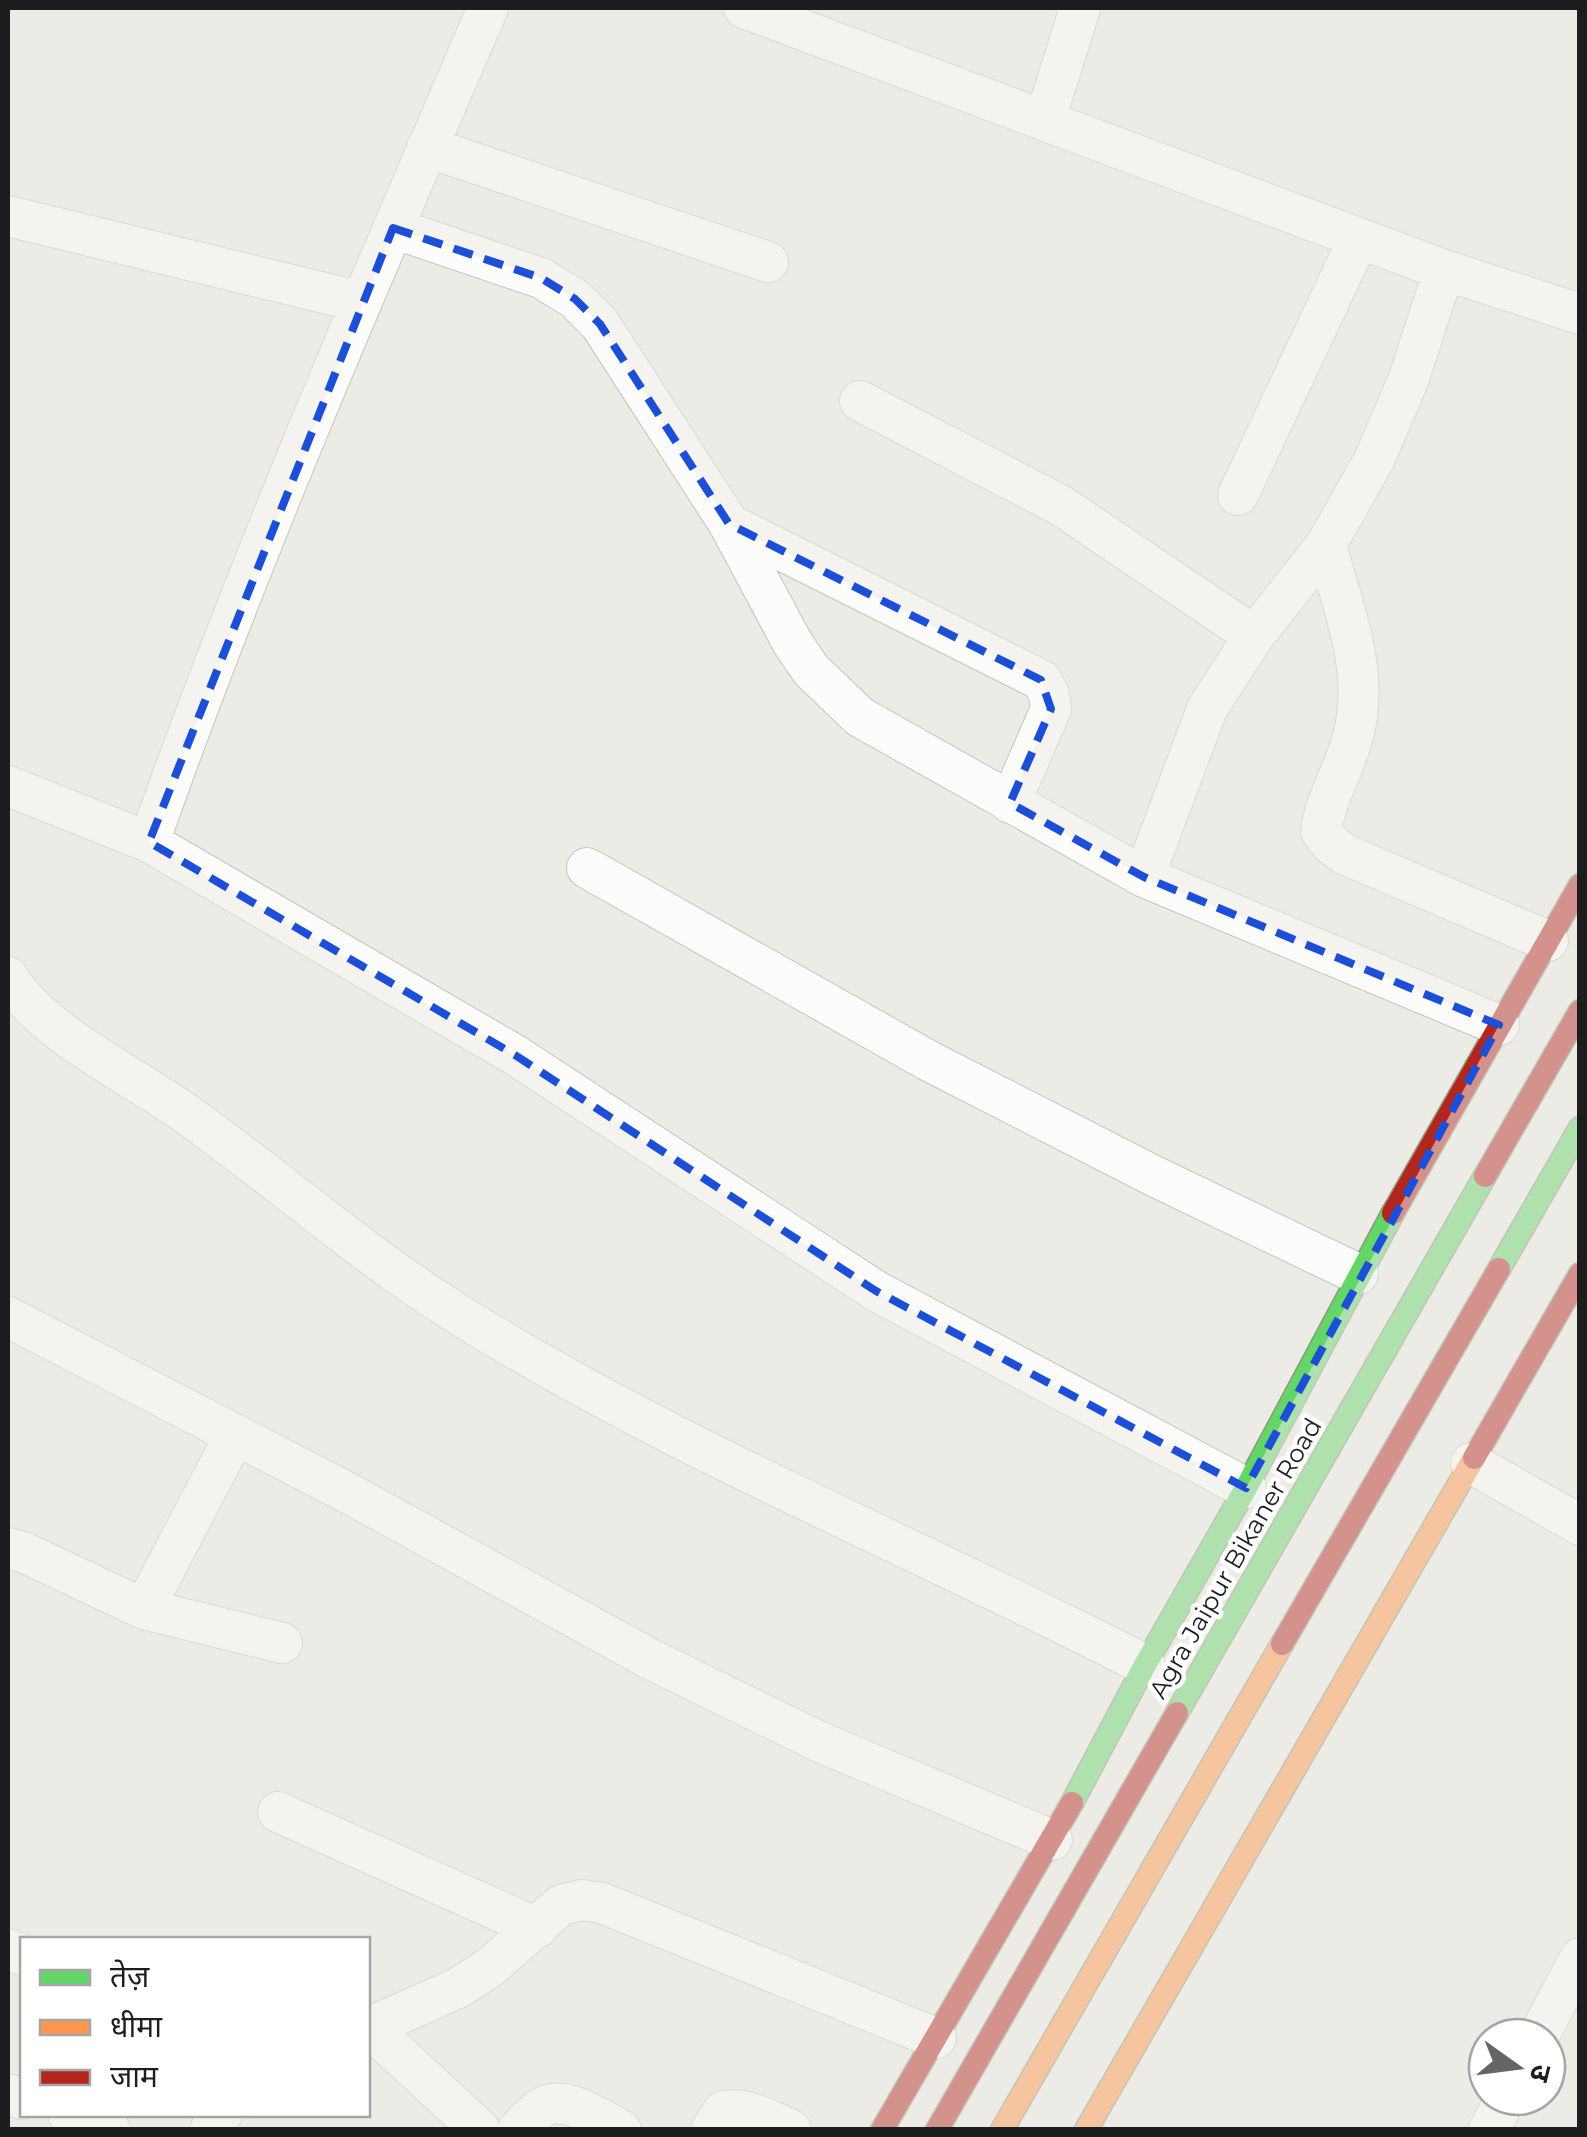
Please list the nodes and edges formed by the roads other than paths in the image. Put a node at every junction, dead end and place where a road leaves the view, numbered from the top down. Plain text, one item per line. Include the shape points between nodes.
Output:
1 (488, 8) edge
2 (744, 8) edge
3 (1080, 8) edge
4 (1045, 120) junction
5 (428, 147) junction
6 (8, 216) edge
7 (392, 228) junction
8 (1359, 238) junction
9 (768, 262) dead end
10 (1444, 270) junction
11 (360, 302) junction
12 (1580, 314) edge
13 (860, 401) dead end
14 (1238, 494) dead end
15 (729, 524) junction
16 (1326, 546) junction
17 (1254, 636) junction
18 (8, 786) edge
19 (1010, 804) junction
20 (149, 842) junction
21 (587, 868) dead end
22 (1144, 877) junction
23 (1580, 886) edge
24 (1548, 941) junction
25 (8, 977) edge
26 (1580, 1011) edge
27 (1498, 1025) junction
28 (1580, 1128) edge
29 (1358, 1274) junction
30 (1580, 1274) edge
31 (8, 1317) edge
32 (235, 1436) junction
33 (1471, 1463) junction
34 (1246, 1488) junction
35 (1580, 1525) edge
36 (8, 1548) edge
37 (144, 1609) junction
38 (282, 1643) dead end
39 (1145, 1665) junction
40 (278, 1812) dead end
41 (1052, 1840) junction
42 (536, 1928) junction
43 (1580, 1958) edge
44 (1568, 2007) edge
45 (370, 2027) edge
46 (370, 2030) edge
47 (936, 2038) junction
48 (1101, 2125) edge
49 (480, 2130) edge
50 (518, 2130) edge
51 (621, 2130) edge
52 (711, 2130) edge
53 (791, 2130) edge
54 (882, 2130) edge
55 (936, 2130) edge
56 (1002, 2130) edge

1 - 5 street
2 - 4 street
3 - 4 street
4 - 8 street
5 - 7 street
5 - 9 street
6 - 11 street
7 - 11 street
7 - 15 street via 541,278 575,300 600,324
8 - 10 street
8 - 14 street
10 - 12 street
10 - 16 street via 1408,381
11 - 20 street
13 - 17 street via 1060,505
15 - 19 street via 792,642 828,689 860,717
15 - 19 street via 1042,680 1051,710
16 - 17 street
16 - 24 street via 1360,692 1355,731 1322,831 1346,855
17 - 22 street via 1207,708
18 - 20 street
19 - 22 street
20 - 34 street via 515,1056 876,1292
21 - 29 street via 929,1061
22 - 27 street
23 - 24 main road
24 - 27 main road
25 - 39 street via 53,1026 166,1098 455,1312 592,1392
26 - 55 main road, Agra Jaipur Bikaner Road
27 - 29 main road
28 - 56 main road
29 - 34 main road
30 - 33 main road
31 - 32 street
32 - 37 street
32 - 41 street via 650,1659 820,1742
33 - 35 street
33 - 48 main road
34 - 39 main road
36 - 37 street
37 - 38 street
39 - 41 main road
40 - 42 street
41 - 47 main road
42 - 45 street via 458,1988
42 - 47 street via 560,1905 602,1904
43 - 44 street
46 - 49 street
47 - 54 main road
50 - 51 street via 557,2103
52 - 53 street via 723,2111 736,2109

